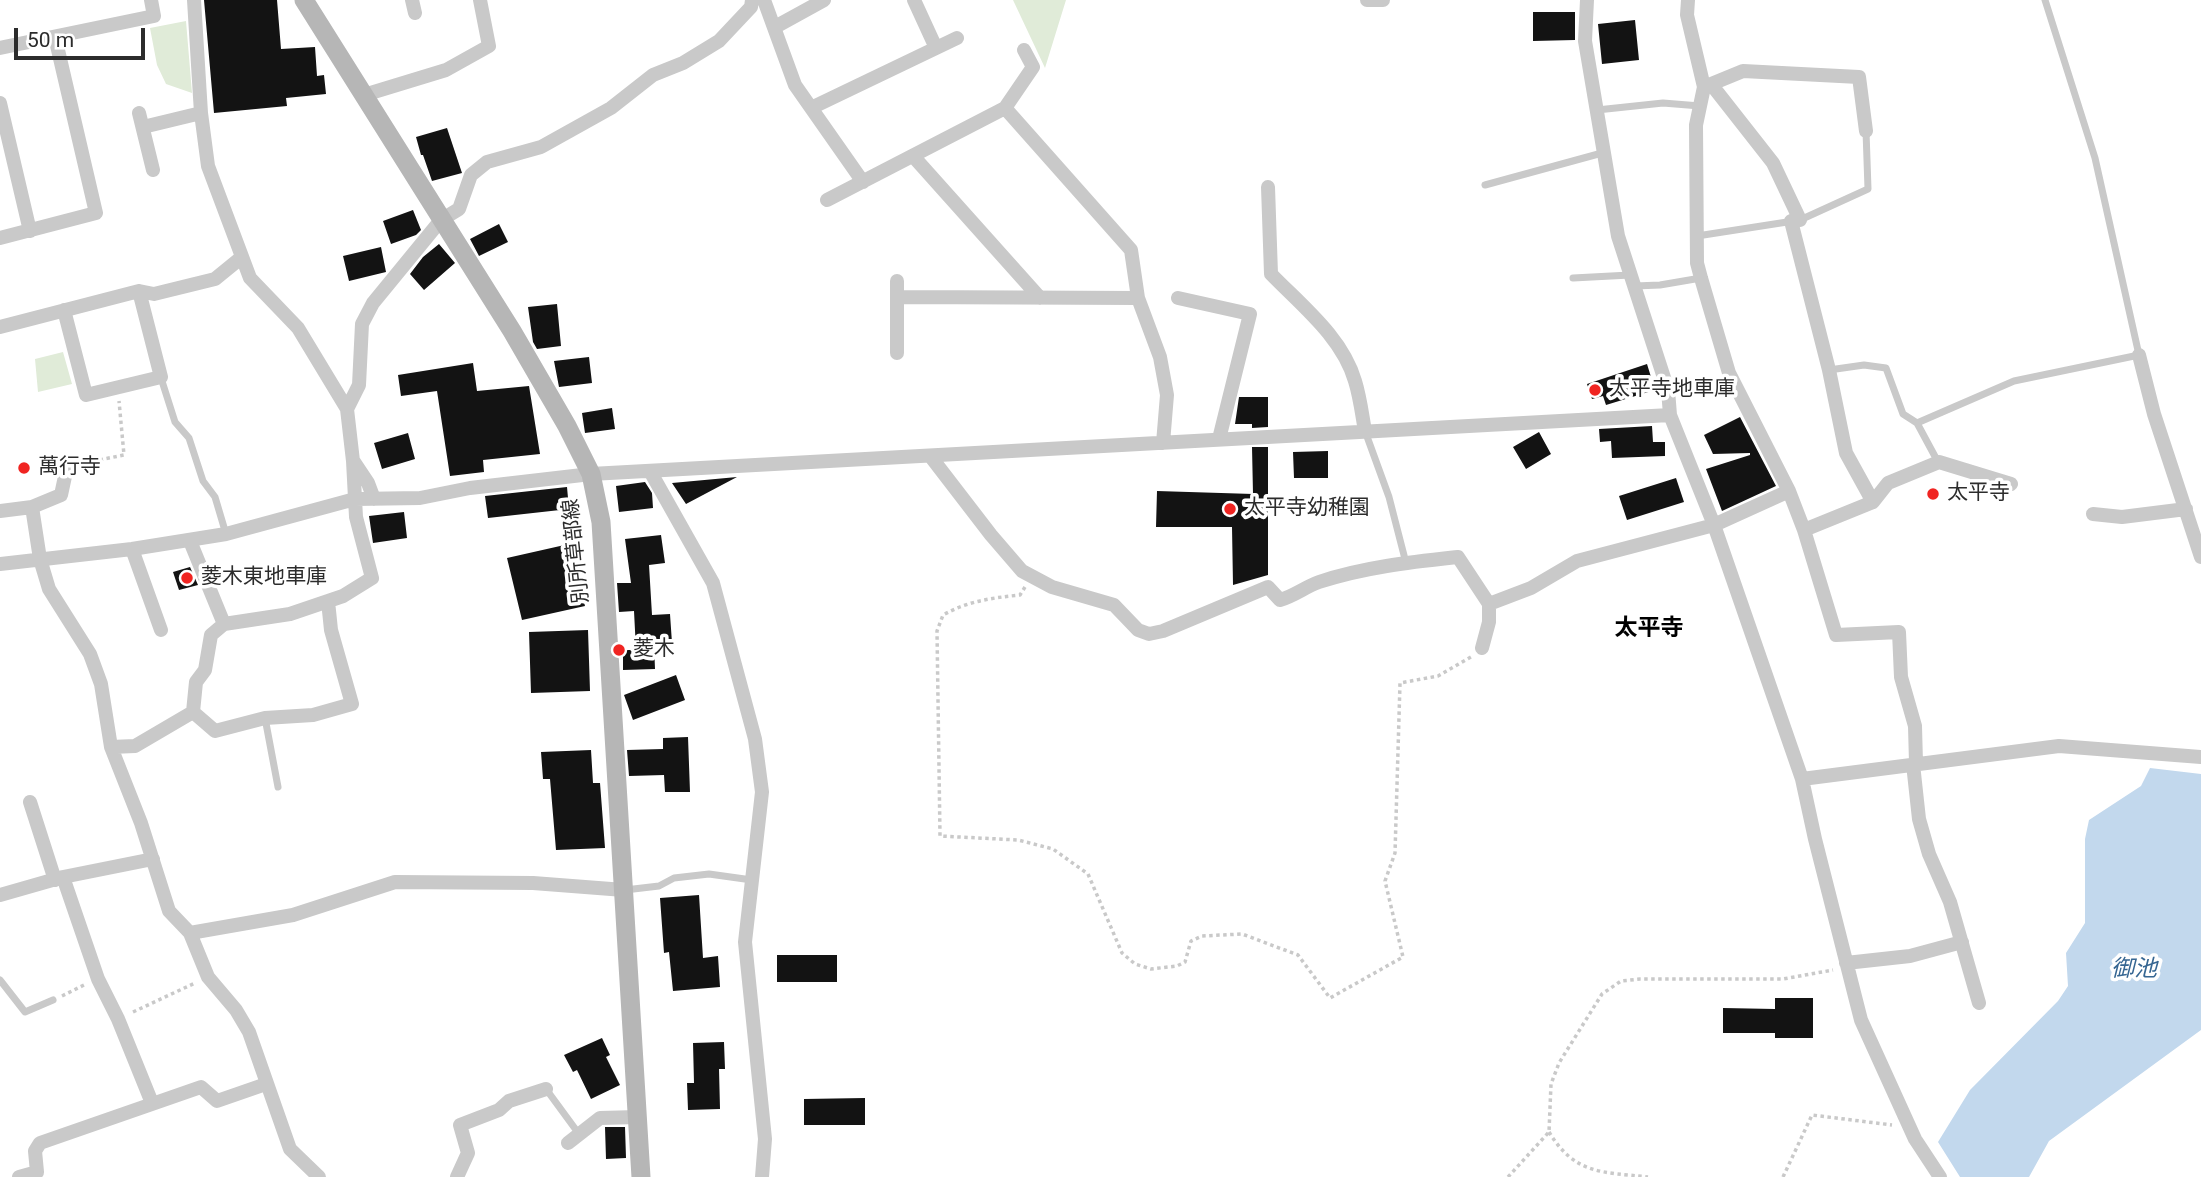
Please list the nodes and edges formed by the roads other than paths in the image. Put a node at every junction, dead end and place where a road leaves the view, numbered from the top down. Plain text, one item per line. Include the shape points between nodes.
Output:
1 (152, 0) edge
2 (194, 0) edge
3 (304, 0) edge
4 (480, 0) edge
5 (752, 0) edge
6 (764, 0) edge
7 (824, 0) edge
8 (914, 0) edge
9 (1367, 0) edge
10 (1383, 0) edge
11 (1587, 0) edge
12 (1688, 0) edge
13 (2045, 0) edge
14 (775, 27) junction
15 (54, 37) junction
16 (957, 38) dead end
17 (0, 48) edge
18 (936, 48) junction
19 (1024, 50) dead end
20 (1707, 85) junction
21 (364, 95) junction
22 (0, 103) edge
23 (1700, 106) junction
24 (811, 108) junction
25 (1005, 108) junction
26 (1596, 110) junction
27 (201, 113) junction
28 (1866, 131) joint
29 (4, 137) edge
30 (1602, 153) junction
31 (913, 156) junction
32 (153, 170) dead end
33 (863, 182) junction
34 (1485, 185) dead end
35 (1268, 187) dead end
36 (827, 200) dead end
37 (441, 220) junction
38 (1796, 221) junction
39 (30, 231) junction
40 (1697, 236) junction
41 (0, 238) edge
42 (242, 257) junction
43 (1573, 278) dead end
44 (1701, 278) junction
45 (1633, 280) junction
46 (897, 281) dead end
47 (139, 291) junction
48 (897, 297) junction
49 (1040, 298) junction
50 (1138, 298) junction
51 (1178, 299) dead end
52 (64, 310) junction
53 (0, 327) edge
54 (897, 353) dead end
55 (2139, 355) junction
56 (1829, 370) junction
57 (161, 377) junction
58 (347, 409) junction
59 (1670, 415) junction
60 (1917, 423) junction
61 (1365, 430) junction
62 (1219, 439) junction
63 (1163, 443) junction
64 (931, 457) junction
65 (353, 461) junction
66 (1939, 463) junction
67 (67, 467) road end
68 (649, 471) junction
69 (591, 474) junction
70 (2011, 484) dead end
71 (1788, 491) junction
72 (355, 499) junction
73 (374, 499) junction
74 (1873, 502) junction
75 (32, 507) junction
76 (2186, 509) junction
77 (0, 511) edge
78 (2093, 514) dead end
79 (1714, 525) junction
80 (1804, 530) junction
81 (226, 534) junction
82 (190, 541) junction
83 (132, 549) junction
84 (2201, 557) edge
85 (40, 559) junction
86 (1406, 563) junction
87 (0, 564) edge
88 (328, 601) junction
89 (1489, 604) junction
90 (224, 624) junction
91 (161, 630) dead end
92 (1482, 648) road end
93 (193, 712) junction
94 (265, 718) junction
95 (111, 747) junction
96 (2201, 757) edge
97 (1914, 764) junction
98 (1802, 779) junction
99 (278, 788) dead end
100 (30, 802) dead end
101 (153, 859) junction
102 (59, 879) junction
103 (752, 880) junction
104 (624, 890) junction
105 (0, 895) edge
106 (190, 933) junction
107 (1962, 942) junction
108 (1846, 965) junction
109 (0, 981) edge
110 (53, 1000) road end
111 (1979, 1003) dead end
112 (266, 1084) junction
113 (546, 1089) joint
114 (152, 1103) junction
115 (638, 1117) junction
116 (573, 1139) joint
117 (19, 1177) edge
118 (319, 1177) edge
119 (457, 1177) edge
120 (641, 1177) edge
121 (762, 1177) edge
122 (1940, 1177) edge

1 - 15 street via 154,16
2 - 27 street
3 - 21 main road, 別所草部線
4 - 21 street via 489,46 446,70
5 - 37 street via 751,7 719,41 653,75 611,108 541,147 487,162 471,175 458,209
6 - 14 street
7 - 14 street
8 - 18 street
9 - 10 street
11 - 26 street via 1585,41
12 - 20 street via 1687,15
13 - 55 lane via 2095,158
14 - 24 street via 795,85
15 - 17 street
15 - 39 street via 96,213
16 - 18 street
18 - 24 street
19 - 25 street via 1033,67
20 - 23 street
20 - 28 street via 1743,71 1859,76
20 - 38 street via 1773,163
21 - 37 main road, 別所草部線
22 - 29 street
23 - 26 lane via 1663,103
23 - 40 street via 1696,125
24 - 33 street
25 - 31 street
25 - 50 street via 1131,250
26 - 30 street
27 - 32 street via 141,120
27 - 42 street via 208,166
28 - 38 lane via 1868,188
29 - 39 street
30 - 34 lane
30 - 45 street via 1618,236
31 - 33 street
31 - 49 street
33 - 36 street
35 - 61 street via 1271,274 1344,354
37 - 58 street via 373,303 362,324 359,385
37 - 69 main road, 別所草部線 via 512,331
38 - 40 lane
38 - 56 street
39 - 41 street
40 - 44 street
42 - 47 street via 215,279 154,294
42 - 58 street via 250,278 298,328
43 - 45 lane
44 - 45 lane via 1660,285
44 - 71 street via 1730,373
45 - 59 street via 1668,390
46 - 48 street
47 - 52 street
47 - 57 street
48 - 49 street
48 - 54 street
49 - 50 street
50 - 63 street via 1160,357 1167,395
51 - 62 street via 1250,314
52 - 53 street
52 - 57 street via 86,396
55 - 60 lane via 2014,381
55 - 76 street
56 - 60 lane via 1864,365 1886,368 1903,414
56 - 74 street via 1846,453
57 - 81 lane via 175,422 189,438
58 - 65 street
59 - 61 street
59 - 79 street
60 - 66 lane
61 - 62 street
61 - 86 lane
62 - 63 street
63 - 64 street
64 - 68 street
64 - 86 street via 1022,571 1052,587 1114,605 1138,630 1149,634 1268,587 1280,600 1316,583
65 - 72 street
65 - 73 street
66 - 70 street
66 - 74 street via 1888,483
67 - 75 street via 61,495
68 - 69 street
68 - 103 street via 713,583 755,739 762,792
69 - 73 street via 420,498
69 - 104 main road, 別所草部線 via 601,522
71 - 79 street
71 - 80 street
72 - 73 street
72 - 81 street
72 - 88 street via 372,578
74 - 80 street
75 - 77 street
75 - 85 street
76 - 78 street via 2122,517
76 - 84 street
79 - 89 street via 1577,561
79 - 98 street
80 - 97 street via 1836,635 1899,632 1901,677 1915,726
81 - 82 street
82 - 83 street
82 - 90 street
83 - 85 street
83 - 91 street
85 - 87 street
85 - 95 street via 49,589 90,654 101,684
86 - 89 street via 1458,557
88 - 90 street via 290,614
88 - 94 street via 331,630 352,704 313,715
89 - 92 street
90 - 93 street via 211,635 205,670 196,682
93 - 94 street via 215,731
93 - 95 street via 135,746
94 - 99 lane
95 - 101 street
96 - 97 street via 2059,746
97 - 98 street
97 - 107 street via 1919,819
98 - 108 street
100 - 102 street
101 - 102 street
101 - 106 street via 169,911
102 - 105 street
102 - 114 street
103 - 104 lane via 709,874
103 - 121 street via 745,942 765,1139
104 - 106 street via 395,882 293,915
104 - 115 main road, 別所草部線
106 - 112 street via 208,977 249,1032
107 - 108 street via 1910,956
107 - 111 street
108 - 122 street via 1861,1020 1909,1127
109 - 110 lane via 25,1012
112 - 114 street via 217,1101 201,1087
112 - 118 street via 290,1149
113 - 116 lane
113 - 119 street via 460,1125 468,1153
114 - 117 street via 40,1143 35,1151 37,1172
115 - 116 street via 600,1118
115 - 120 main road, 別所草部線

